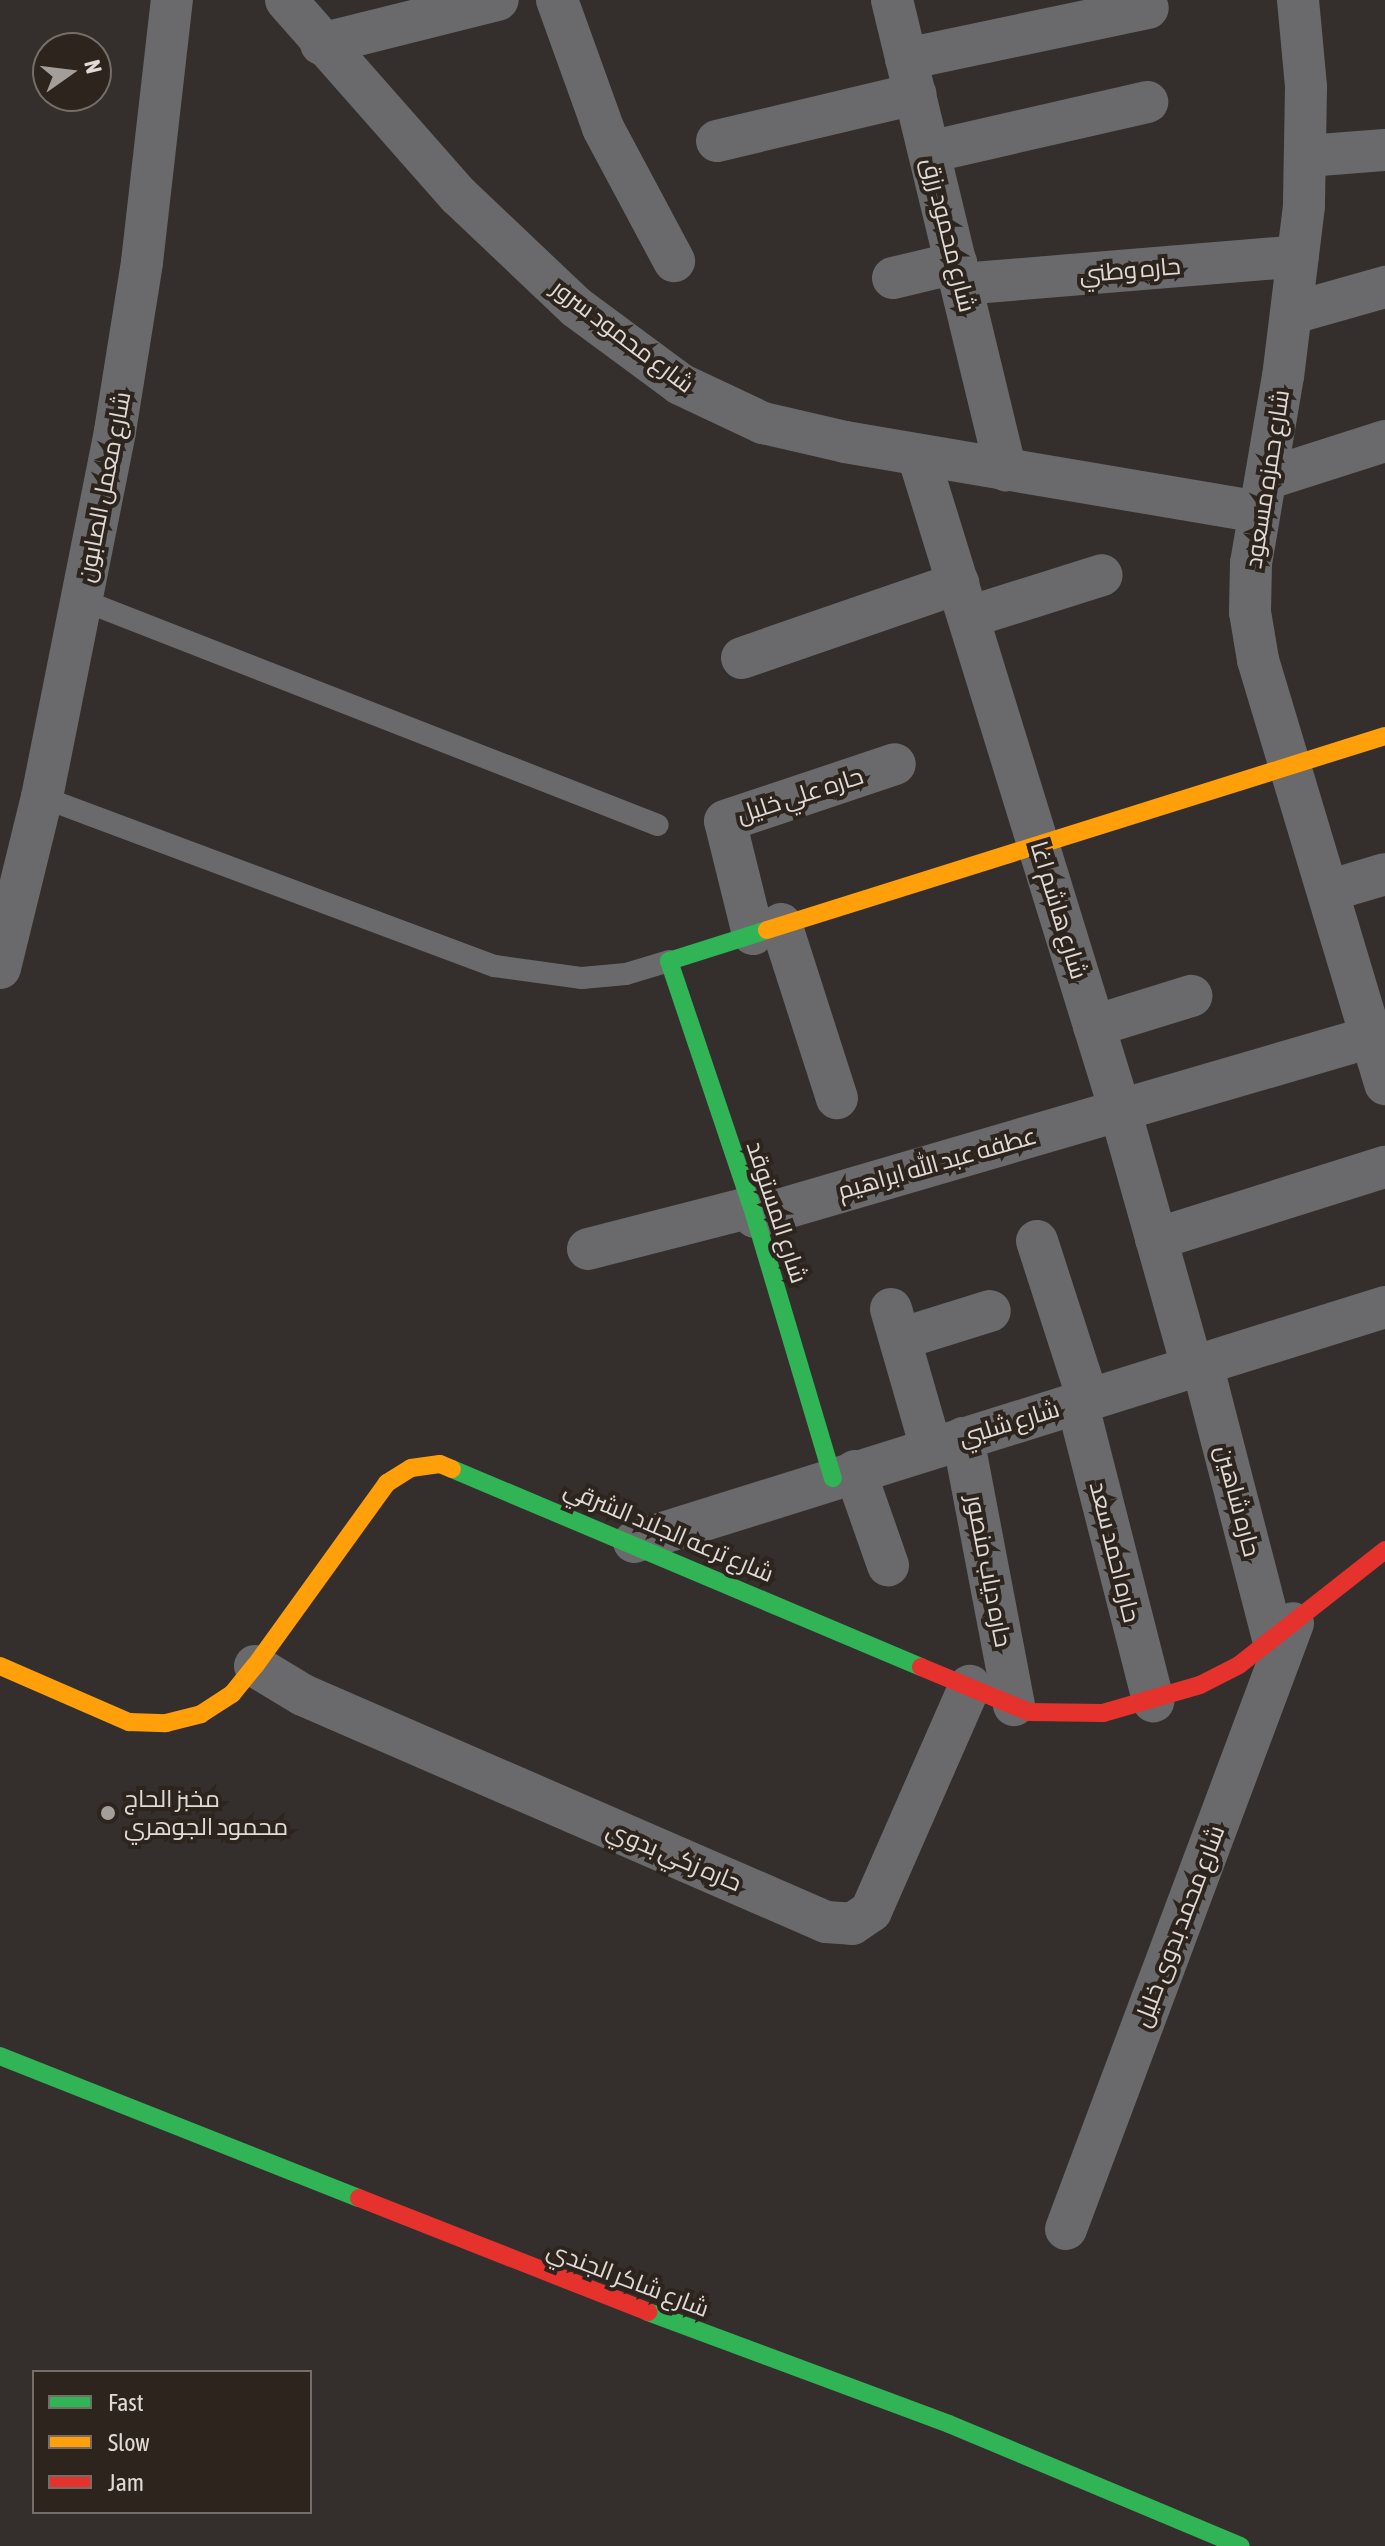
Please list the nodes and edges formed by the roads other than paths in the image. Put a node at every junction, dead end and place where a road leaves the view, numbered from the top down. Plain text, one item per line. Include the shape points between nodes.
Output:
1 (172, 0) edge
2 (286, 0) edge
3 (498, 0) edge
4 (557, 0) edge
5 (892, 0) edge
6 (1298, 0) edge
7 (1148, 8) dead end
8 (321, 44) junction
9 (910, 77) junction
10 (1147, 102) dead end
11 (717, 141) dead end
12 (1385, 150) edge
13 (929, 152) junction
14 (1307, 156) junction
15 (1298, 256) junction
16 (674, 261) dead end
17 (959, 273) junction
18 (893, 278) dead end
19 (1385, 287) edge
20 (1293, 313) junction
21 (1385, 441) edge
22 (918, 455) junction
23 (1006, 470) junction
24 (1262, 496) junction
25 (1102, 575) dead end
26 (82, 600) junction
27 (963, 600) junction
28 (742, 658) dead end
29 (1385, 736) edge
30 (895, 764) dead end
31 (1291, 765) junction
32 (42, 797) junction
33 (693, 825) junction
34 (1038, 841) junction
35 (14, 845) edge
36 (1385, 874) edge
37 (1328, 891) junction
38 (767, 929) junction
39 (669, 961) junction
40 (0, 968) edge
41 (1191, 996) dead end
42 (1094, 1026) junction
43 (1375, 1030) edge
44 (1385, 1084) edge
45 (837, 1098) dead end
46 (1120, 1110) junction
47 (1385, 1167) edge
48 (753, 1212) junction
49 (1156, 1239) junction
50 (1037, 1241) dead end
51 (588, 1249) dead end
52 (1385, 1307) edge
53 (990, 1311) dead end
54 (1197, 1365) junction
55 (1083, 1401) junction
56 (947, 1443) junction
57 (844, 1475) junction
58 (634, 1542) junction
59 (1385, 1550) edge
60 (888, 1565) dead end
61 (1283, 1631) junction
62 (0, 1666) edge
63 (255, 1666) junction
64 (970, 1686) junction
65 (1153, 1701) junction
66 (1014, 1705) junction
67 (0, 2056) edge
68 (1066, 2229) dead end
69 (1240, 2546) edge

1 - 26 street, شارع معمل الصابون via 142,262
2 - 8 street, شارع محمود سرور
3 - 8 street
4 - 16 street via 603,128
5 - 9 street, شارع محمود رزق
6 - 14 street, شارع حمزه مسعود
7 - 9 street
8 - 22 street, شارع محمود سرور via 469,206 576,307 680,384 763,423
9 - 11 street
9 - 13 street, شارع محمود رزق
10 - 13 street
12 - 14 street
13 - 17 street, شارع محمود رزق
14 - 15 street, شارع حمزه مسعود
15 - 17 street, حاره وطني
15 - 20 street, شارع حمزه مسعود
17 - 18 street, حاره وطني
17 - 23 street, شارع محمود رزق
19 - 20 street
20 - 24 street, شارع حمزه مسعود
21 - 24 street
22 - 23 street, شارع محمود سرور
22 - 27 street, شارع هاشم اغا
23 - 24 street, شارع محمود سرور
24 - 31 street, شارع حمزه مسعود via 1250,612 1258,660
25 - 27 street
26 - 32 street, شارع معمل الصابون
26 - 33 lane
27 - 28 street
27 - 34 street, شارع هاشم اغا
29 - 31 street
30 - 33 street, حاره علي خليل
31 - 34 street
31 - 37 street, شارع حمزه مسعود
32 - 35 street, شارع معمل الصابون
32 - 39 lane via 495,966 582,978 626,974
33 - 38 street, حاره علي خليل
34 - 38 street
34 - 42 street, شارع هاشم اغا
35 - 40 street, شارع معمل الصابون
36 - 37 street
37 - 43 street, شارع حمزه مسعود
38 - 39 street
38 - 45 street, حاره علي خليل
39 - 48 street, شارع المستوقد
41 - 42 street
42 - 46 street, شارع هاشم اغا
43 - 44 street, شارع حمزه مسعود
43 - 46 street, عطفه عبد الله ابراهيم
46 - 48 street, عطفه عبد الله ابراهيم
46 - 49 street, شارع هاشم اغا
47 - 49 street
48 - 51 street, عطفه عبد الله ابراهيم
48 - 57 street, شارع المستوقد
49 - 54 street, شارع هاشم اغا
50 - 55 street, حاره احمد سعد
52 - 54 street, شارع شلبي
53 - 56 street, حاره دياب منصور via 895,1324
54 - 55 street, شارع شلبي
54 - 61 street, حاره شاهين
55 - 56 street, شارع شلبي
55 - 65 street, حاره احمد سعد
56 - 57 street, شارع شلبي
56 - 66 street, حاره دياب منصور
57 - 58 street, شارع شلبي
57 - 60 street
58 - 63 street, شارع ترعه الجلاد الشرقي via 455,1468 411,1468 387,1483
58 - 64 street, شارع ترعه الجلاد الشرقي
59 - 61 street, شارع ترعه الجلاد الشرقي
61 - 65 street, شارع ترعه الجلاد الشرقي via 1239,1665
61 - 68 street, شارع محمد بدوى خليل
62 - 63 street, شارع ترعه الجلاد الشرقي via 129,1722 166,1723 201,1714 232,1694
63 - 64 street, حاره زكي بدوي via 303,1695 797,1910 826,1922 852,1924 871,1911
64 - 66 street, شارع ترعه الجلاد الشرقي
65 - 66 street, شارع ترعه الجلاد الشرقي via 1103,1713 1029,1712
67 - 69 street, شارع شاكر الجندي via 602,2295 949,2424

